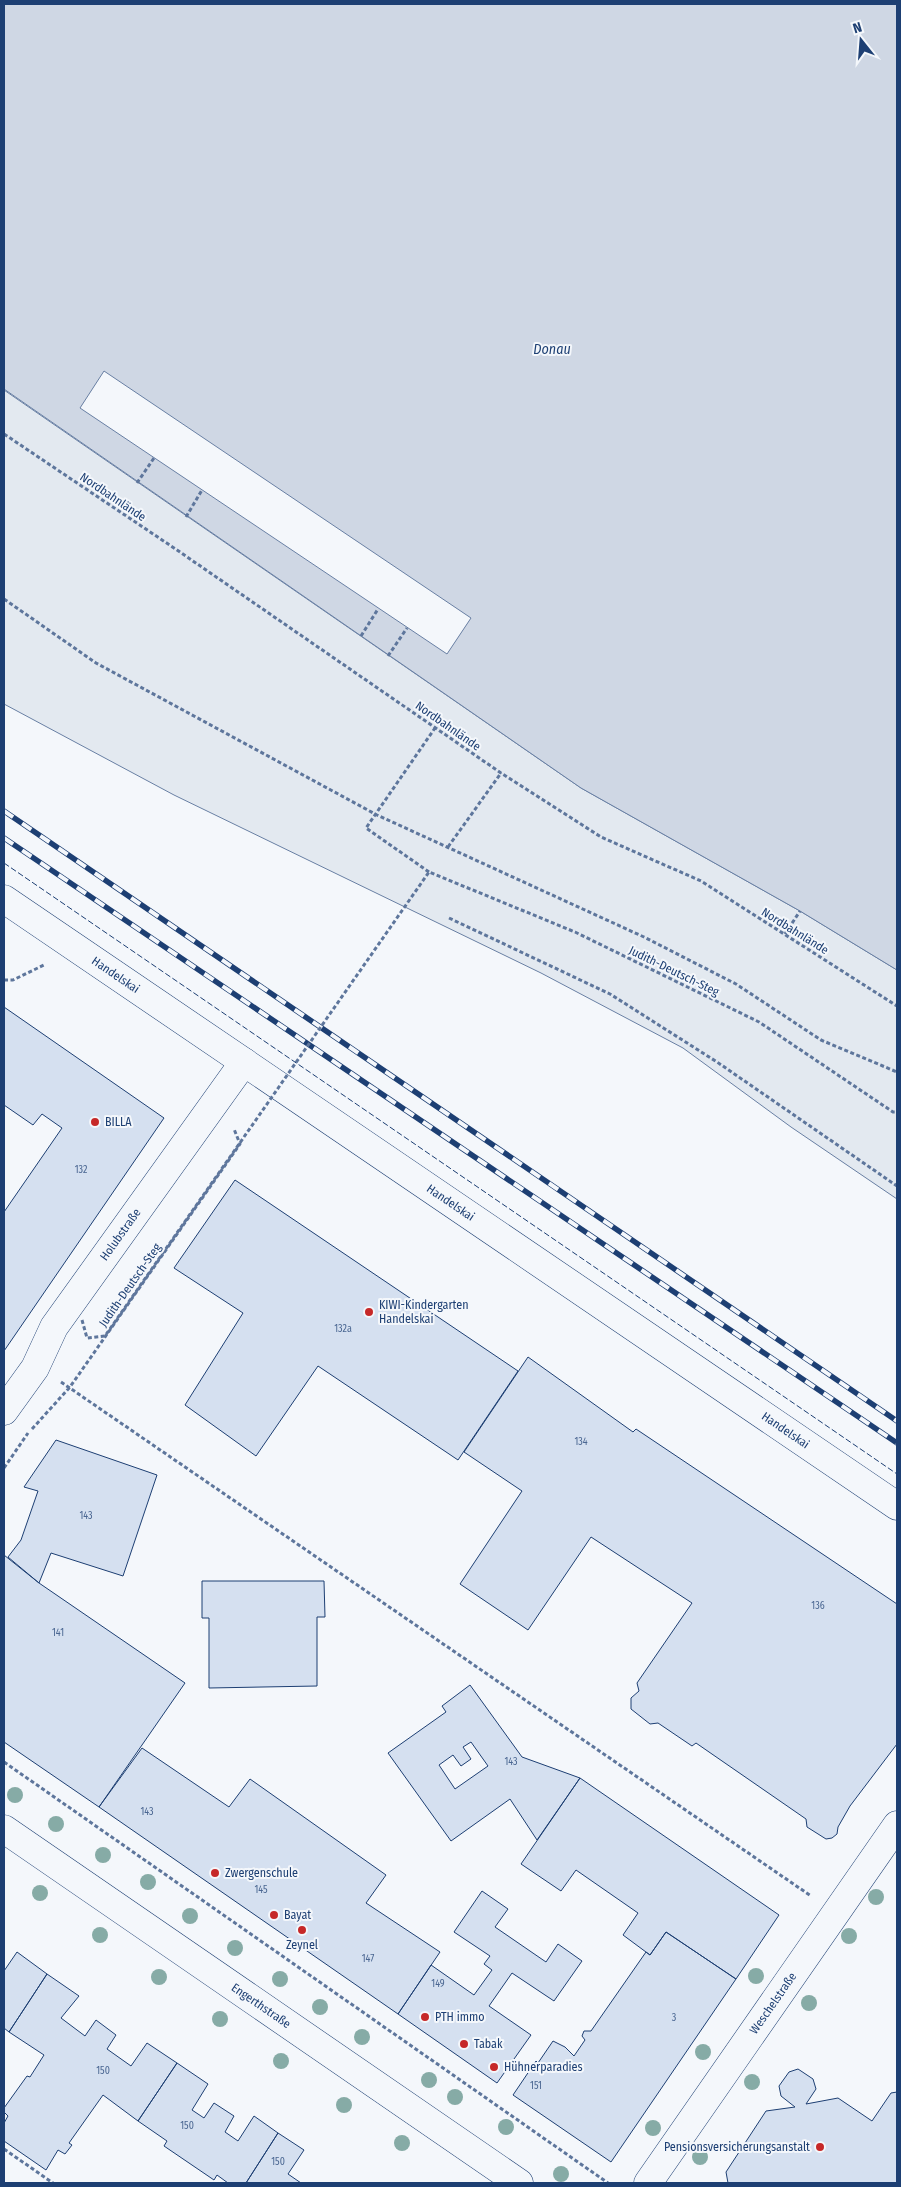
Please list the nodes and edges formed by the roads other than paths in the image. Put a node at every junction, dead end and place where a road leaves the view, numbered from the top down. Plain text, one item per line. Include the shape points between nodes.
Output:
1 (4, 899) edge
2 (244, 1062) junction
3 (4, 1411) edge
4 (897, 1506) edge
5 (897, 1825) edge
6 (4, 1829) edge
7 (520, 2183) edge
8 (648, 2183) edge

1 - 2 street, Handelskai
2 - 3 street, Holubstraße via 54,1327 34,1368
2 - 4 street, Handelskai
5 - 8 street, Weschelstraße
6 - 7 street, Engerthstraße

